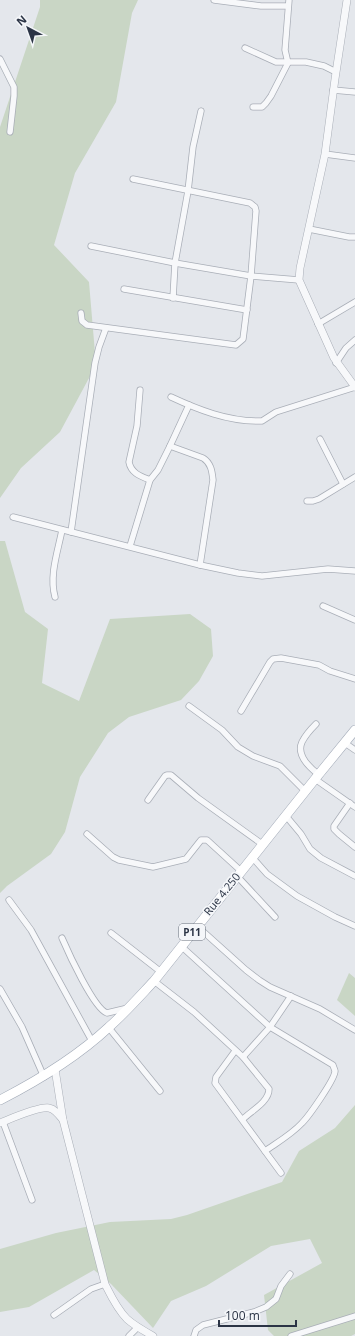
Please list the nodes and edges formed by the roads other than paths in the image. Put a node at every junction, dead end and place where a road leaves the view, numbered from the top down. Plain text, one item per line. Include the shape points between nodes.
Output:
1 (214, 0) edge
2 (347, 0) edge
3 (288, 3) edge
4 (245, 48) dead end
5 (0, 59) edge
6 (288, 63) junction
7 (336, 72) junction
8 (333, 90) junction
9 (355, 92) edge
10 (254, 107) dead end
11 (201, 111) dead end
12 (10, 132) dead end
13 (325, 154) junction
14 (355, 158) edge
15 (133, 179) dead end
16 (188, 191) junction
17 (309, 229) junction
18 (355, 237) edge
19 (90, 246) dead end
20 (175, 263) junction
21 (251, 276) junction
22 (299, 280) junction
23 (124, 289) dead end
24 (173, 298) junction
25 (355, 302) edge
26 (247, 310) junction
27 (80, 313) dead end
28 (318, 324) junction
29 (106, 328) junction
30 (355, 340) edge
31 (336, 363) junction
32 (355, 387) edge
33 (140, 390) dead end
34 (171, 397) dead end
35 (189, 406) junction
36 (320, 439) dead end
37 (170, 446) junction
38 (355, 477) edge
39 (150, 480) junction
40 (343, 484) junction
41 (307, 501) dead end
42 (14, 516) dead end
43 (62, 530) junction
44 (71, 532) junction
45 (130, 546) junction
46 (200, 565) junction
47 (355, 571) edge
48 (55, 597) dead end
49 (323, 606) dead end
50 (355, 620) edge
51 (355, 679) edge
52 (189, 706) dead end
53 (241, 712) dead end
54 (316, 724) dead end
55 (355, 730) edge
56 (345, 742) junction
57 (355, 750) edge
58 (316, 776) junction
59 (305, 791) junction
60 (148, 800) dead end
61 (350, 803) junction
62 (355, 807) edge
63 (286, 816) junction
64 (88, 834) dead end
65 (262, 844) junction
66 (355, 847) edge
67 (252, 857) junction
68 (239, 873) junction
69 (355, 876) edge
70 (10, 900) dead end
71 (274, 917) dead end
72 (197, 926) junction
73 (355, 926) edge
74 (111, 934) dead end
75 (62, 938) dead end
76 (181, 946) junction
77 (161, 972) junction
78 (154, 981) junction
79 (0, 990) edge
80 (291, 996) junction
81 (128, 1008) junction
82 (270, 1027) junction
83 (109, 1028) junction
84 (355, 1030) edge
85 (92, 1041) junction
86 (235, 1051) junction
87 (243, 1057) junction
88 (55, 1069) junction
89 (44, 1077) junction
90 (160, 1092) dead end
91 (0, 1100) edge
92 (243, 1119) junction
93 (63, 1120) junction
94 (1, 1123) edge
95 (266, 1151) junction
96 (281, 1173) dead end
97 (32, 1200) dead end
98 (290, 1274) dead end
99 (105, 1284) junction
100 (54, 1315) dead end
101 (355, 1316) edge
102 (138, 1327) junction
103 (129, 1336) edge
104 (153, 1336) edge
105 (194, 1336) edge
106 (291, 1336) edge

1 - 3 street via 261,6
2 - 7 street
3 - 6 street via 285,50
4 - 6 street via 276,62
5 - 12 street via 14,87
6 - 7 street via 306,62
6 - 10 street via 266,103 262,107
7 - 8 street
8 - 9 street
8 - 13 street
11 - 16 street via 193,147
13 - 14 street
13 - 17 street
15 - 16 street
16 - 20 street
16 - 21 street via 233,198 255,207
17 - 18 street
17 - 22 street
19 - 20 street
20 - 21 street
20 - 24 street
21 - 22 street
21 - 26 street
22 - 28 street
23 - 24 street
24 - 26 street
25 - 28 street
26 - 29 street via 243,339 236,345
27 - 29 street via 87,326
28 - 31 street
29 - 44 street via 95,363
30 - 31 street
31 - 32 street
32 - 35 street via 276,412 262,421 232,419
33 - 39 street via 137,426 129,462 133,471
34 - 35 street
35 - 37 street
36 - 40 street
37 - 39 street
37 - 46 street via 203,458 212,470 213,480
38 - 40 street
39 - 45 street
40 - 41 street via 319,499
42 - 43 street
43 - 44 street
43 - 48 street via 53,576
44 - 45 street
45 - 46 street
46 - 47 street via 262,576 328,569
49 - 50 street
51 - 53 street via 318,665 282,658 273,659
52 - 59 street via 222,730 238,747 253,756 280,766
54 - 58 street via 302,743 301,750 308,767
55 - 56 main road, Rue 4.250 / P11
56 - 57 street
56 - 58 main road, Rue 4.250 / P11
58 - 59 main road, Rue 4.250 / P11
58 - 61 street
59 - 63 main road, Rue 4.250 / P11
60 - 65 street via 165,776 171,775 195,796
61 - 62 street
61 - 66 street via 334,829
63 - 65 main road, Rue 4.250 / P11
63 - 69 street via 302,834 310,849 320,858
64 - 68 street via 113,857 153,867 186,859 202,840 207,840
65 - 67 main road, Rue 4.250 / P11
67 - 68 main road, Rue 4.250 / P11
67 - 73 street via 267,874 297,896
68 - 71 street
68 - 72 main road, Rue 4.250 / P11
70 - 85 street via 31,930
72 - 76 main road, Rue 4.250 / P11
72 - 80 street via 259,980
74 - 77 street
75 - 81 street via 100,1009 107,1013
76 - 77 main road, Rue 4.250 / P11
76 - 82 street
77 - 78 main road, Rue 4.250 / P11
78 - 81 main road, Rue 4.250 / P11
78 - 86 street via 194,1012
79 - 89 street via 22,1027
80 - 82 street
80 - 84 street via 320,1009
81 - 83 main road, Rue 4.250 / P11
82 - 87 street
82 - 95 street via 333,1065 335,1071 324,1094 303,1123
83 - 85 main road, Rue 4.250 / P11
83 - 90 street
85 - 88 main road, Rue 4.250 / P11
86 - 87 street
86 - 92 street via 215,1083
87 - 92 street via 269,1090 266,1099
88 - 89 main road, Rue 4.250 / P11
88 - 93 street
89 - 91 main road, Rue 4.250 / P11
92 - 95 street
93 - 94 street via 49,1108 41,1108
93 - 99 street
94 - 97 street
95 - 96 street
98 - 105 street via 276,1299 266,1307 203,1325 196,1330
99 - 100 street via 91,1289
99 - 102 street via 126,1318
101 - 106 street
102 - 103 street
102 - 104 street

